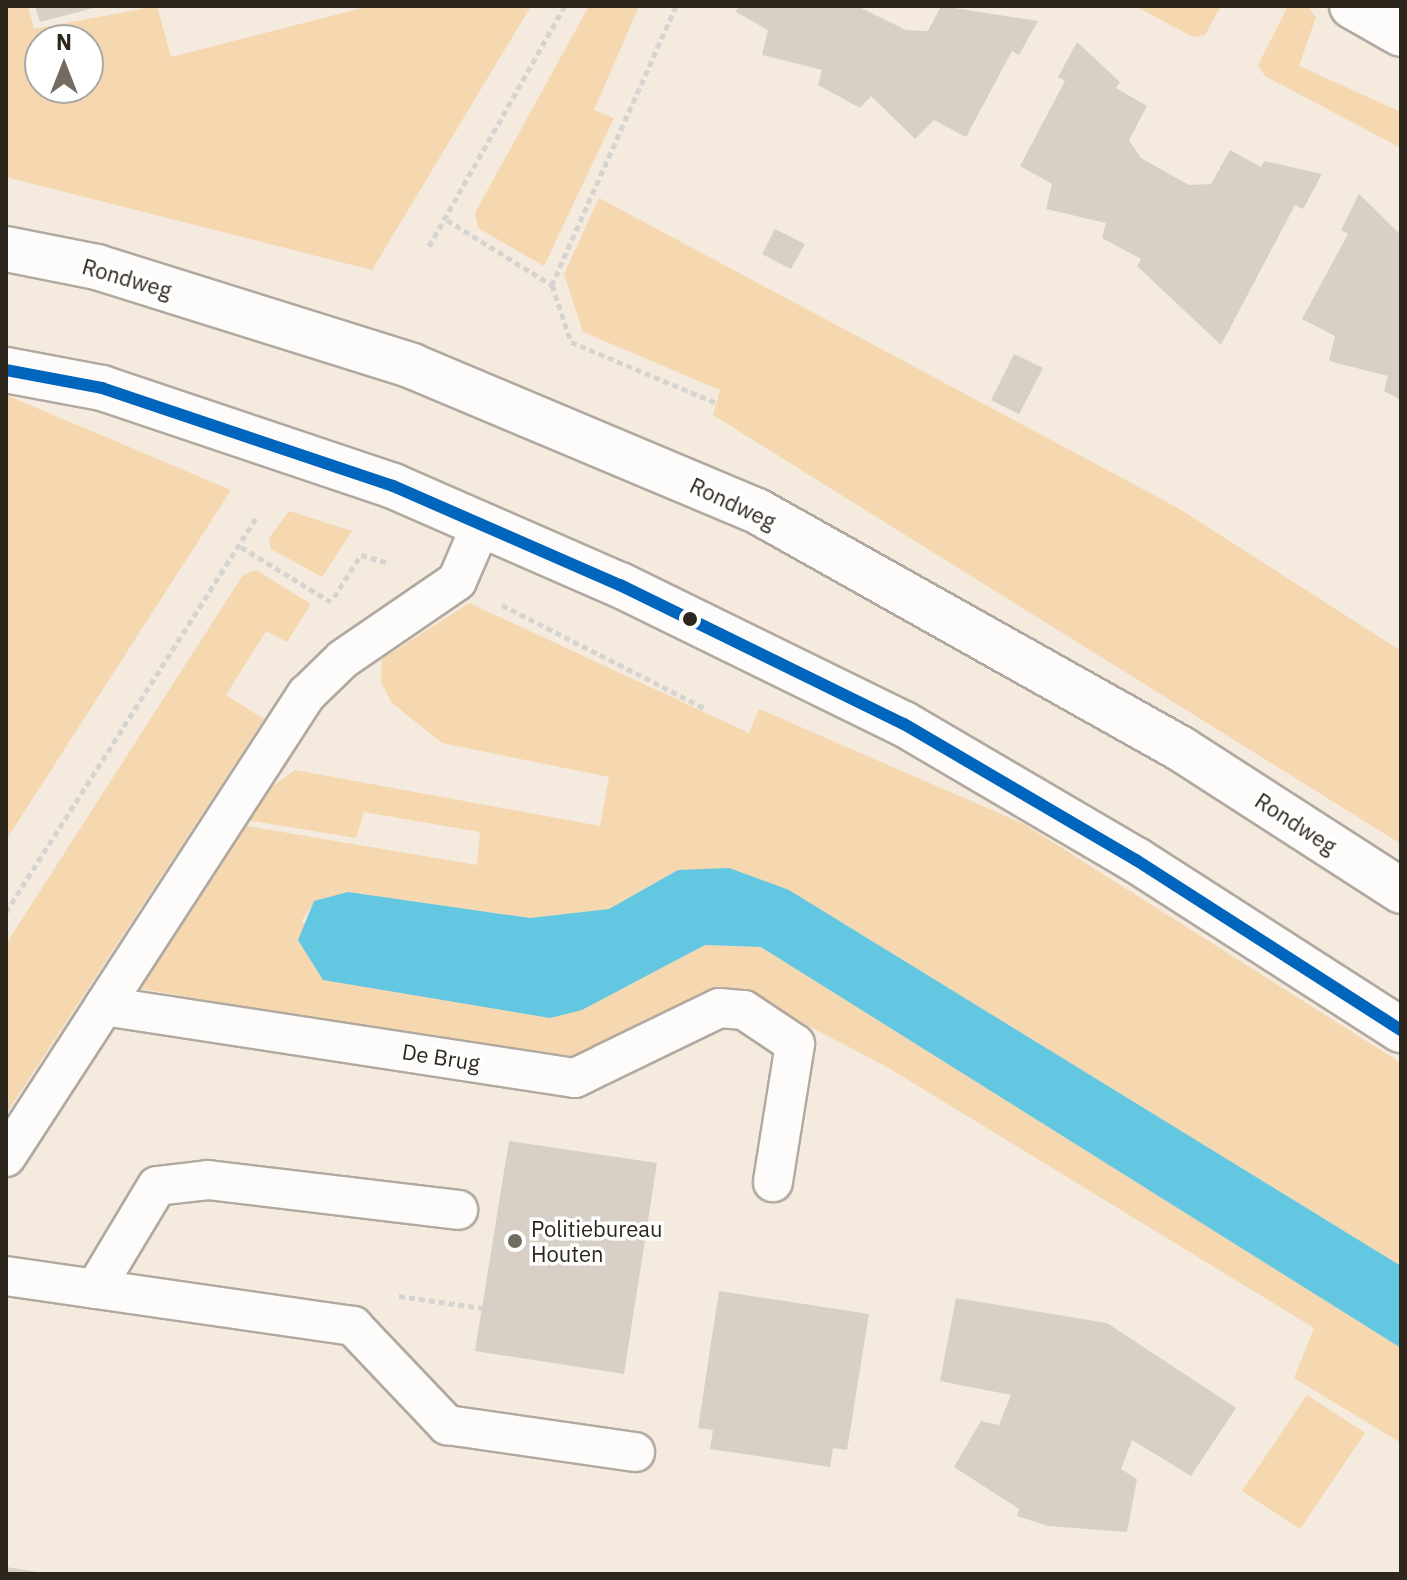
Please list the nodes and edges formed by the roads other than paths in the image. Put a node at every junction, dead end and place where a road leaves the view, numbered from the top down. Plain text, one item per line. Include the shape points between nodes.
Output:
1 (1352, 6) edge
2 (1401, 34) edge
3 (6, 249) edge
4 (6, 370) edge
5 (482, 523) junction
6 (1401, 891) edge
7 (104, 1006) junction
8 (1401, 1030) edge
9 (6, 1157) edge
10 (773, 1182) dead end
11 (458, 1210) dead end
12 (6, 1276) edge
13 (95, 1289) junction
14 (635, 1452) dead end

1 - 2 main road
3 - 6 main road, Rondweg via 97,267 412,366 757,511 1181,749
4 - 5 main road via 102,388 393,486
5 - 7 lane via 457,581 343,659 307,694
5 - 8 main road via 904,724 1136,860
7 - 9 lane
7 - 10 lane, De Brug via 575,1078 719,1008 744,1010 795,1044
11 - 13 lane via 208,1180 157,1186
12 - 13 lane
13 - 14 lane via 353,1326 447,1425

